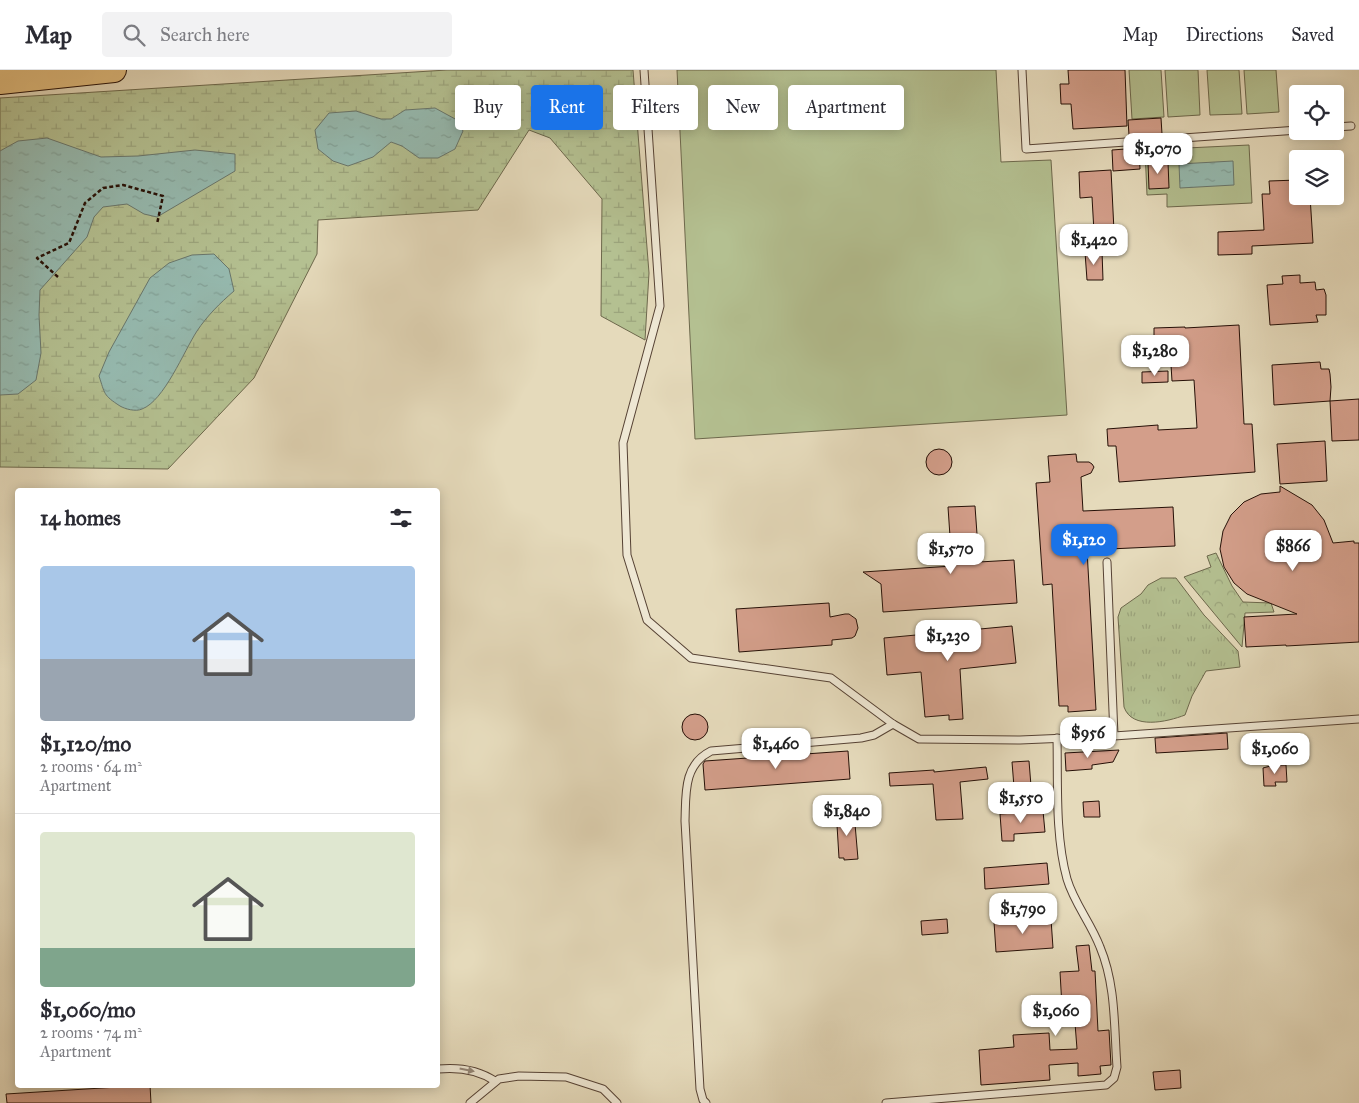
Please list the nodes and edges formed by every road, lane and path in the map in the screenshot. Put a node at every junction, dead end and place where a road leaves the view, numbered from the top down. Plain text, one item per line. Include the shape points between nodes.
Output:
1 (114, 70) edge
2 (644, 70) edge
3 (1022, 70) edge
4 (0, 82) edge
5 (1344, 126) edge
6 (1351, 126) dead end
7 (1289, 131) edge
8 (157, 224) dead end
9 (58, 277) dead end
10 (1107, 562) dead end
11 (1359, 719) edge
12 (893, 724) junction
13 (1114, 736) junction
14 (1057, 738) junction
15 (440, 1069) edge
16 (494, 1081) junction
17 (470, 1103) edge
18 (617, 1103) edge
19 (706, 1103) edge
20 (886, 1103) edge

1 - 4 highway
2 - 12 lane via 660,306 623,443 627,555 647,620 691,658 831,678
3 - 7 lane via 1026,149
5 - 6 lane
8 - 9 path via 162,196 123,185 103,188 85,203 69,243 37,258
10 - 13 lane
11 - 13 lane
12 - 14 lane via 919,739
12 - 19 lane via 861,738 711,751 701,756 691,769 685,821 700,1089
13 - 14 lane
14 - 20 lane via 1064,863 1071,890 1101,947 1110,977 1116,1072 1106,1085
15 -> 16 lane via 454,1067 483,1073
16 - 17 lane
16 - 18 lane via 519,1076 566,1076 603,1089

